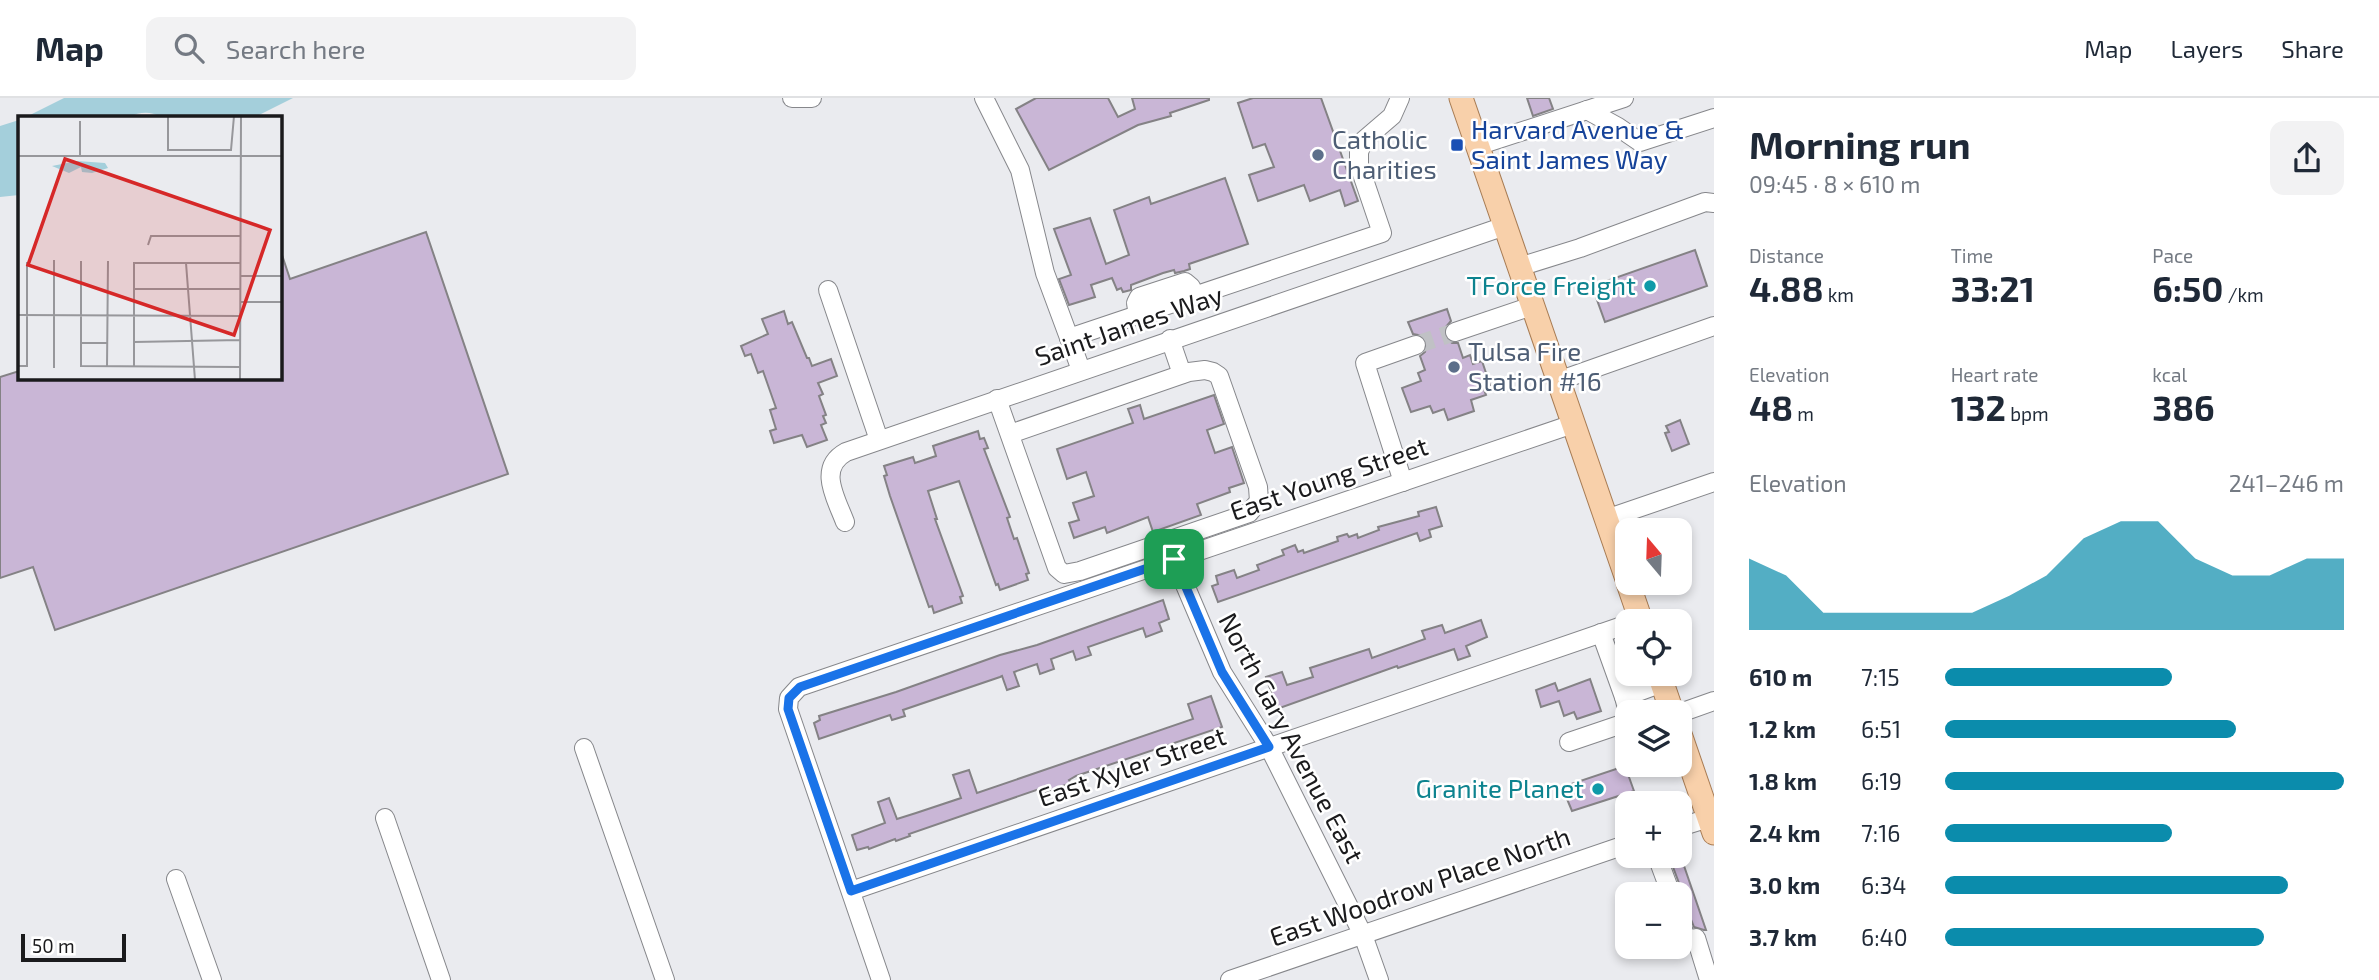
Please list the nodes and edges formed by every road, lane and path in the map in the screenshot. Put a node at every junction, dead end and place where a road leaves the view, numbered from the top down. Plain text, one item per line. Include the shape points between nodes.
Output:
1 (792, 98) edge
2 (812, 98) edge
3 (984, 98) edge
4 (1400, 98) edge
5 (1461, 98) edge
6 (1624, 98) edge
7 (1587, 110) junction
8 (1714, 118) edge
9 (1477, 146) junction
10 (1714, 203) edge
11 (1505, 226) junction
12 (1519, 267) junction
13 (828, 290) dead end
14 (1532, 306) junction
15 (1714, 326) edge
16 (1455, 332) tunnel mouth
17 (1069, 338) junction
18 (1170, 339) junction
19 (1416, 345) tunnel mouth
20 (1080, 370) junction
21 (1182, 374) junction
22 (1558, 381) junction
23 (998, 399) junction
24 (1573, 424) junction
25 (1010, 434) junction
26 (879, 440) junction
27 (1403, 482) junction
28 (1714, 482) edge
29 (1606, 519) junction
30 (845, 522) dead end
31 (1615, 545) edge
32 (1174, 559) junction
33 (1615, 629) edge
34 (1601, 633) junction
35 (1652, 686) edge
36 (1624, 700) edge
37 (1633, 700) edge
38 (1714, 701) edge
39 (1692, 709) edge
40 (1615, 726) edge
41 (1569, 742) dead end
42 (1269, 747) junction
43 (584, 748) dead end
44 (1692, 769) edge
45 (385, 818) dead end
46 (1711, 825) edge
47 (1692, 826) edge
48 (1615, 848) edge
49 (176, 878) dead end
50 (851, 891) junction
51 (1363, 935) junction
52 (1706, 946) edge
53 (212, 980) edge
54 (441, 980) edge
55 (665, 980) edge
56 (881, 980) edge
57 (1230, 980) edge
58 (1379, 980) edge
59 (1709, 980) edge

1 - 2 street
3 - 17 street via 1020,170 1045,273
4 - 17 street via 1392,116 1364,140 1359,152 1359,166 1382,233
5 - 9 main road
6 - 7 street
7 - 8 street via 1640,142
7 - 9 street
9 - 11 main road
10 - 12 street via 1704,202
11 - 12 main road
11 - 18 street, Saint James Way
12 - 14 main road
13 - 26 street
14 - 16 street
14 - 22 main road
15 - 22 street
17 - 20 street
18 - 20 street, Saint James Way
18 - 21 street
19 - 27 street via 1364,363
20 - 23 street, Saint James Way
21 - 25 street
21 - 25 street via 1205,370 1219,376 1258,487 1259,501 1249,513 1064,574 1057,568
22 - 24 main road
23 - 25 street
23 - 26 street, Saint James Way
24 - 27 street, East Young Street
24 - 29 main road
26 - 30 street, Saint James Way via 833,462 831,482
27 - 32 street, East Young Street
28 - 29 street
29 - 31 main road
32 - 42 street, North Gary Avenue East via 1222,672
32 - 50 street, East Young Street via 800,687 789,698 788,709
33 - 34 street, East Xyler Street
34 - 36 street
34 - 42 street, East Xyler Street
35 - 37 street
38 - 39 street
40 - 41 street
42 - 50 street, East Xyler Street
42 - 51 street, North Gary Avenue East
43 - 55 street
44 - 46 main road
45 - 54 street
46 - 47 street
48 - 51 street, East Woodrow Place North
49 - 53 street
50 - 56 street
51 - 57 street, East Woodrow Place North
51 - 58 street, North Gary Avenue East
52 - 59 street

